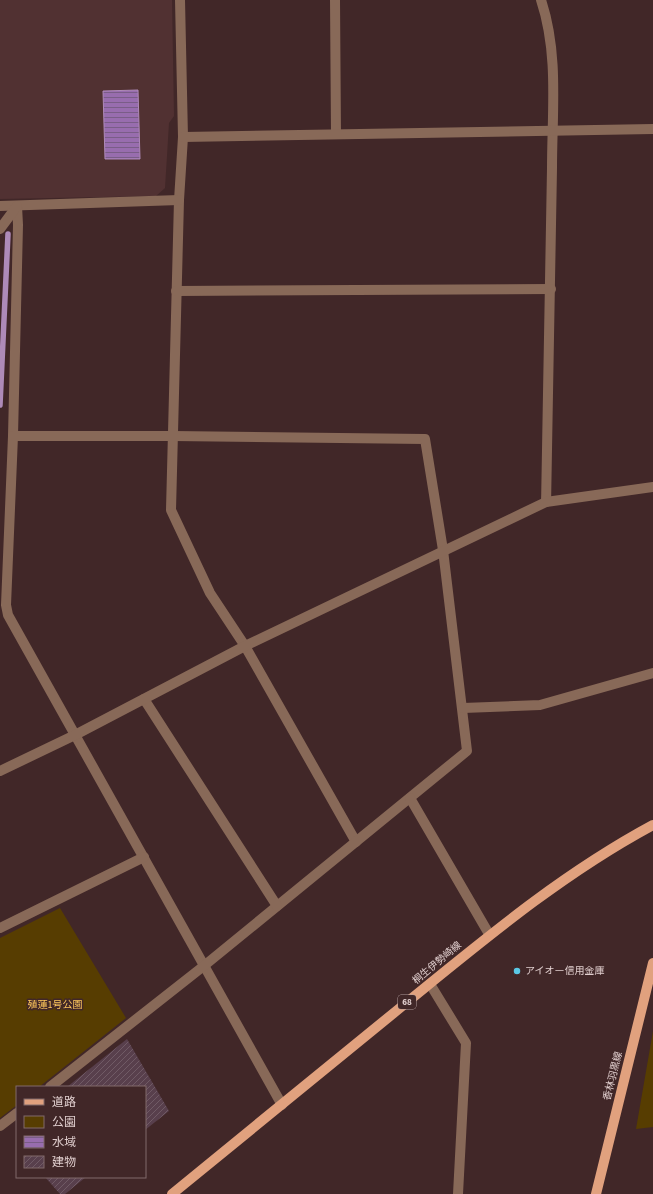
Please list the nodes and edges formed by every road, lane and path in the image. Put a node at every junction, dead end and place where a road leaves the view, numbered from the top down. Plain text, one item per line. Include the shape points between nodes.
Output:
1 (180, 0) edge
2 (335, 0) edge
3 (541, 0) edge
4 (653, 129) edge
5 (552, 130) junction
6 (336, 134) junction
7 (183, 137) junction
8 (179, 200) junction
9 (0, 206) edge
10 (17, 206) junction
11 (0, 229) edge
12 (551, 290) junction
13 (176, 291) junction
14 (13, 436) junction
15 (173, 436) junction
16 (653, 487) edge
17 (546, 502) junction
18 (443, 550) junction
19 (245, 646) junction
20 (653, 673) edge
21 (144, 699) junction
22 (463, 708) junction
23 (75, 735) junction
24 (0, 771) edge
25 (410, 798) junction
26 (653, 825) edge
27 (356, 842) junction
28 (144, 857) junction
29 (277, 906) junction
30 (0, 928) edge
31 (490, 934) junction
32 (653, 963) edge
33 (205, 965) junction
34 (430, 984) junction
35 (649, 997) edge
36 (51, 1086) edge
37 (282, 1105) junction
38 (16, 1114) edge
39 (0, 1126) edge
40 (172, 1194) edge
41 (458, 1194) edge
42 (596, 1194) edge

1 - 7 street
2 - 6 street
3 - 5 street via 552,45
4 - 5 street
5 - 6 street
5 - 12 street
6 - 7 street
7 - 8 street
8 - 10 street
8 - 13 street
9 - 10 street
10 - 11 street
10 - 14 street
12 - 13 street
12 - 17 street
13 - 15 street
14 - 15 street
14 - 23 street via 6,605 8,615
15 - 18 street via 425,439
15 - 19 street via 171,510 210,593
16 - 17 street
17 - 18 street
18 - 19 street
18 - 22 street
19 - 21 street
19 - 27 street
20 - 22 street via 540,705
21 - 23 street
21 - 29 street
22 - 25 street via 467,751
23 - 24 street
23 - 28 street
25 - 27 street
25 - 31 street
26 - 31 main road, 桐生伊勢崎線 / 68 via 555,884
27 - 29 street
28 - 30 street
28 - 33 street
29 - 33 street
31 - 34 main road, 桐生伊勢崎線 / 68
32 - 35 main road, 香林羽黒線
33 - 36 street
33 - 37 street
34 - 37 main road, 桐生伊勢崎線 / 68
34 - 41 street via 466,1043
35 - 42 main road, 香林羽黒線
37 - 40 main road, 桐生伊勢崎線 / 68
38 - 39 street

